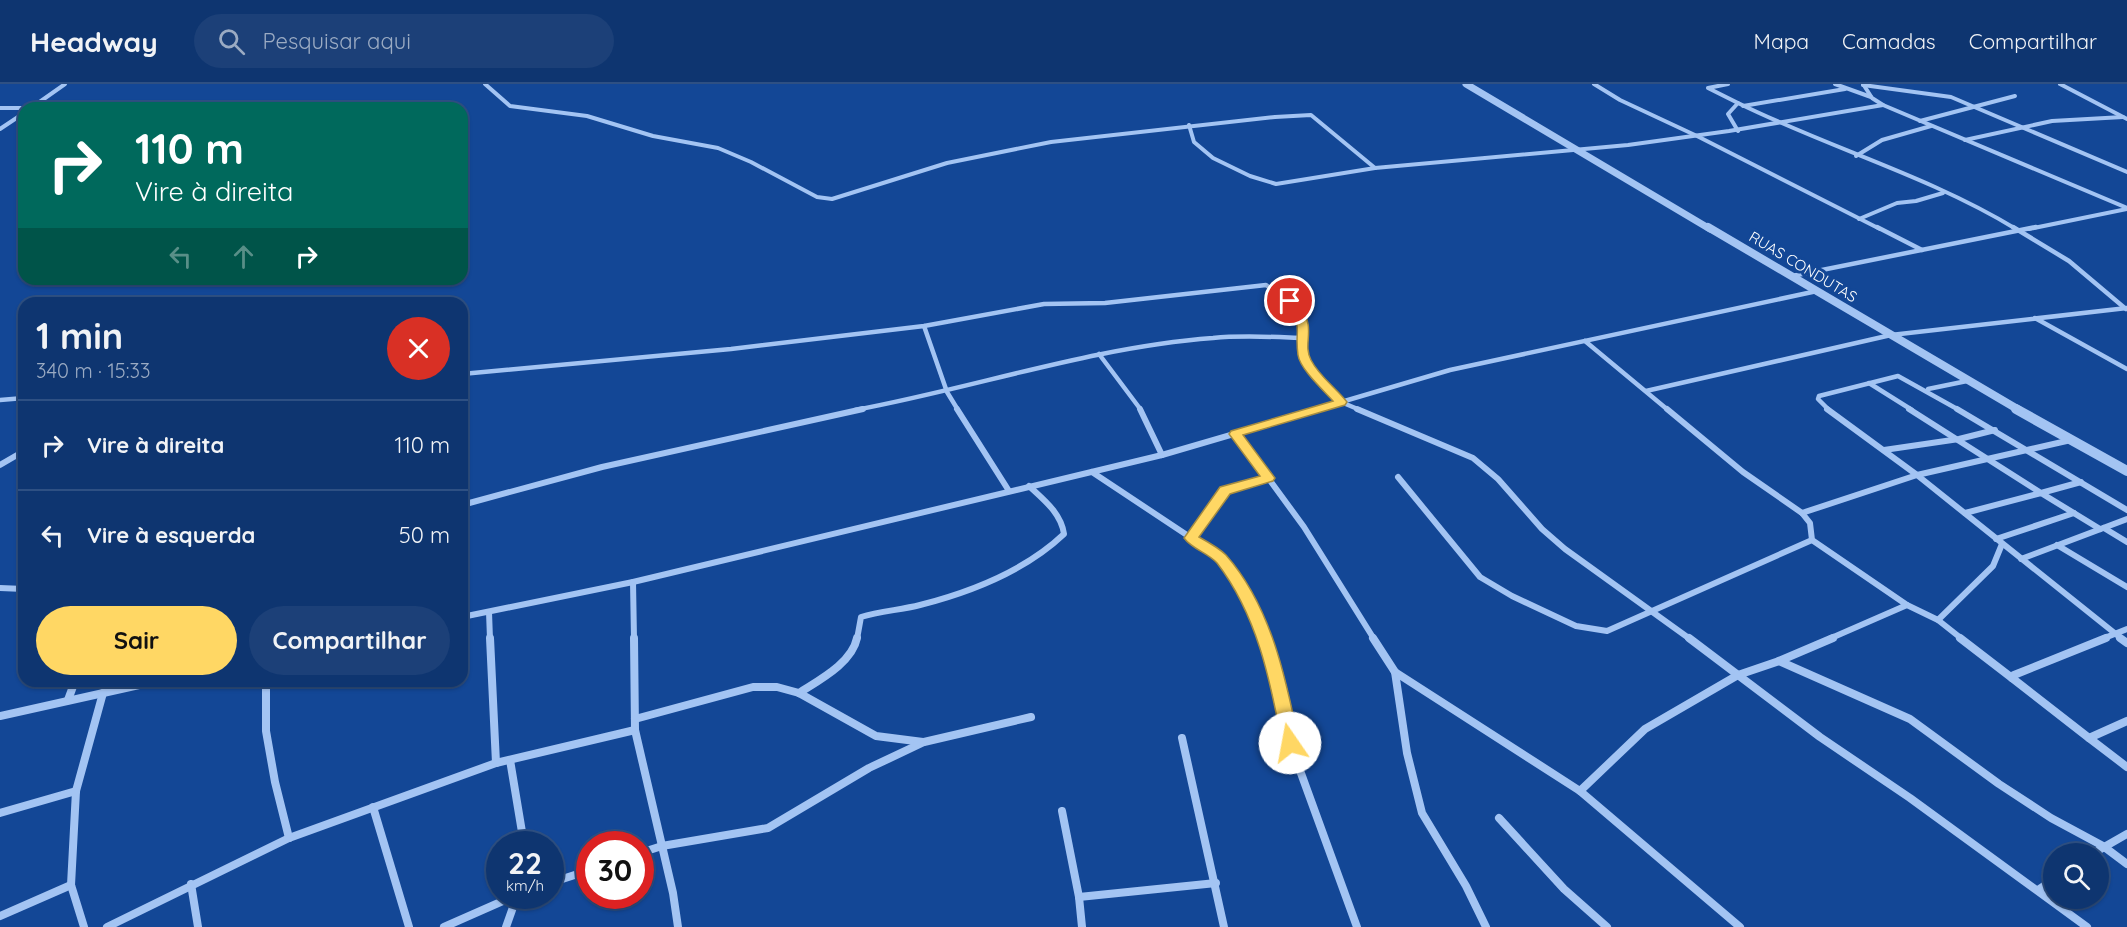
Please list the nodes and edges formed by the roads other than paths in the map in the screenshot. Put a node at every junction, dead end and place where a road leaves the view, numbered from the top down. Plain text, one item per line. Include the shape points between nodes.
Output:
1 (64, 84) edge
2 (485, 84) edge
3 (1466, 84) edge
4 (1594, 84) edge
5 (1699, 84) edge
6 (1728, 84) edge
7 (1835, 84) edge
8 (1863, 84) edge
9 (2060, 84) edge
10 (1708, 88) junction
11 (1845, 89) junction
12 (2015, 96) dead end
13 (1872, 98) junction
14 (39, 102) edge
15 (1741, 105) junction
16 (1883, 105) junction
17 (1973, 106) junction
18 (0, 108) edge
19 (18, 110) edge
20 (18, 116) edge
21 (2125, 118) edge
22 (1920, 121) junction
23 (1778, 123) junction
24 (1189, 125) junction
25 (1932, 126) junction
26 (2024, 127) junction
27 (0, 129) edge
28 (1738, 131) junction
29 (1697, 136) junction
30 (1965, 140) junction
31 (1584, 152) junction
32 (1856, 156) junction
33 (1375, 168) junction
34 (2127, 172) edge
35 (1944, 192) junction
36 (2127, 209) edge
37 (1858, 219) junction
38 (2020, 231) junction
39 (1922, 250) junction
40 (1791, 276) junction
41 (1817, 291) junction
42 (2126, 308) edge
43 (2034, 318) junction
44 (924, 326) junction
45 (1891, 335) junction
46 (1304, 338) junction
47 (1585, 341) junction
48 (1098, 354) junction
49 (2127, 369) edge
50 (468, 373) edge
51 (1967, 381) junction
52 (1869, 383) junction
53 (1928, 390) junction
54 (1646, 391) junction
55 (947, 392) junction
56 (18, 398) edge
57 (0, 400) edge
58 (1341, 402) junction
59 (1995, 430) junction
60 (1236, 434) junction
61 (1959, 439) junction
62 (2072, 440) junction
63 (1884, 450) junction
64 (2029, 450) junction
65 (18, 454) edge
66 (1162, 455) junction
67 (1990, 460) junction
68 (0, 465) edge
69 (1092, 471) junction
70 (2127, 471) edge
71 (1917, 475) junction
72 (1398, 477) dead end
73 (1268, 478) junction
74 (2081, 482) junction
75 (1029, 486) junction
76 (1008, 491) junction
77 (2041, 493) junction
78 (468, 503) edge
79 (2127, 510) edge
80 (1802, 513) junction
81 (1965, 513) junction
82 (2074, 513) junction
83 (2127, 519) edge
84 (2102, 529) junction
85 (1191, 538) junction
86 (1812, 540) junction
87 (1999, 541) junction
88 (2127, 542) edge
89 (2058, 545) junction
90 (2021, 559) junction
91 (633, 582) junction
92 (2127, 587) edge
93 (0, 588) edge
94 (18, 589) edge
95 (1907, 605) junction
96 (1652, 610) junction
97 (489, 612) junction
98 (468, 616) edge
99 (1938, 620) junction
100 (2127, 629) edge
101 (2114, 634) junction
102 (2127, 643) edge
103 (1779, 661) junction
104 (1395, 672) junction
105 (1738, 675) junction
106 (2012, 678) junction
107 (73, 687) edge
108 (130, 687) edge
109 (266, 687) edge
110 (103, 693) junction
111 (799, 693) junction
112 (68, 700) junction
113 (0, 716) edge
114 (1031, 717) dead end
115 (635, 719) junction
116 (2127, 721) edge
117 (635, 730) junction
118 (1182, 738) dead end
119 (2089, 738) junction
120 (924, 742) junction
121 (510, 760) junction
122 (496, 763) junction
123 (2127, 767) edge
124 (1580, 790) junction
125 (76, 791) junction
126 (373, 807) junction
127 (1062, 811) dead end
128 (0, 813) edge
129 (1499, 818) dead end
130 (522, 831) edge
131 (2127, 834) edge
132 (289, 838) junction
133 (2097, 843) edge
134 (2109, 843) edge
135 (662, 846) junction
136 (654, 849) edge
137 (2109, 850) edge
138 (2127, 864) edge
139 (1216, 883) junction
140 (191, 884) junction
141 (71, 885) junction
142 (2043, 887) edge
143 (2038, 890) junction
144 (1079, 897) junction
145 (486, 909) edge
146 (511, 909) edge
147 (0, 916) edge
148 (84, 927) edge
149 (107, 927) edge
150 (198, 927) edge
151 (409, 927) edge
152 (444, 927) edge
153 (506, 927) edge
154 (678, 927) edge
155 (1082, 927) edge
156 (1224, 927) edge
157 (1357, 927) edge
158 (1486, 927) edge
159 (1607, 927) edge
160 (1740, 927) edge
161 (2087, 927) edge

1 - 14 street
2 - 24 street via 510,106 587,116 653,136 718,148 826,199 1000,151
3 - 31 street, RUAS CONDUTAS
4 - 29 street
5 - 10 street
6 - 10 street
7 - 11 street
8 - 13 street
8 - 17 street via 1944,95
9 - 21 street
10 - 15 street
11 - 13 street
11 - 15 street
12 - 17 street
13 - 16 street
15 - 23 street
15 - 28 street via 1728,114
16 - 22 street
16 - 23 street
17 - 22 street
17 - 26 street
18 - 19 street
20 - 27 street
21 - 26 street via 2058,120
22 - 25 street
23 - 28 street
23 - 32 street
24 - 33 street via 1311,115
24 - 33 street via 1194,142 1213,158 1276,184
25 - 30 street
25 - 32 street via 1882,140
26 - 30 street
26 - 34 street
28 - 29 street
29 - 31 street
29 - 37 street
30 - 36 street
31 - 33 street
31 - 40 street, RUAS CONDUTAS
32 - 35 street
35 - 37 street via 1897,203
35 - 38 street
36 - 38 street
37 - 39 street
38 - 39 street
38 - 42 street via 2076,266
39 - 40 street
40 - 41 street, RUAS CONDUTAS
41 - 45 street, RUAS CONDUTAS
41 - 47 street
42 - 43 street
43 - 45 street
43 - 49 street
44 - 46 street via 1044,304 1105,303 1266,285 1295,307 1305,327
44 - 50 street
44 - 55 street
45 - 51 street, RUAS CONDUTAS
45 - 54 street
46 - 48 street via 1240,337
46 - 58 street via 1304,357
47 - 54 street
47 - 58 street via 1450,370
48 - 55 street
48 - 66 street via 1144,414
51 - 53 street
51 - 62 street, RUAS CONDUTAS
52 - 53 street via 1901,376
52 - 61 street
52 - 63 street via 1822,393 1818,399
53 - 59 street
54 - 80 street via 1743,472
55 - 76 street
55 - 78 street via 624,462
56 - 57 street
58 - 60 street
58 - 96 street via 1473,458 1565,549
59 - 61 street
59 - 64 street
60 - 66 street
60 - 73 street
61 - 63 street
61 - 67 street
62 - 64 street
62 - 70 street, RUAS CONDUTAS
63 - 71 street
64 - 67 street
64 - 74 street
65 - 68 street
66 - 69 street
67 - 71 street
67 - 77 street
69 - 75 street
69 - 85 street
71 - 80 street
71 - 81 street
72 - 96 street via 1469,567 1512,596 1576,626 1597,631 1607,631
73 - 85 street via 1225,490
73 - 104 street via 1304,527
74 - 77 street
74 - 79 street
75 - 76 street
75 - 111 street via 1064,525 1064,534 1057,542 1010,572 936,600 861,617 855,648 831,672
76 - 91 street
77 - 81 street
77 - 82 street
80 - 86 street via 1810,523
81 - 87 street
82 - 84 street
82 - 87 street
83 - 84 street
84 - 88 street
84 - 89 street
85 - 157 street via 1220,557 1248,597 1277,677 1290,743
86 - 95 street
86 - 96 street
87 - 90 street
87 - 99 street via 1994,566
89 - 90 street
89 - 92 street
90 - 101 street
91 - 97 street
91 - 115 street
93 - 94 street
95 - 99 street
95 - 103 street
96 - 105 street
97 - 98 street
97 - 122 street
99 - 106 street
100 - 101 street
101 - 102 street
101 - 106 street
103 - 105 street
103 - 133 street via 1910,719 1999,784
104 - 124 street
104 - 158 street via 1407,753 1422,813
105 - 124 street via 1645,729
105 - 143 street
106 - 119 street
107 - 112 street
108 - 110 street
109 - 132 street via 267,731
110 - 112 street
110 - 125 street
111 - 115 street via 787,688 753,687
111 - 120 street via 876,736
112 - 113 street
114 - 120 street
115 - 117 street
116 - 119 street
117 - 121 street
117 - 135 street
118 - 139 street
119 - 123 street
120 - 135 street via 869,768 768,828
121 - 122 street
121 - 130 street
122 - 126 street
124 - 160 street
125 - 128 street
125 - 141 street
126 - 132 street
126 - 151 street
127 - 144 street
129 - 159 street via 1567,893
131 - 134 street
132 - 140 street
135 - 136 street
135 - 154 street
137 - 138 street
139 - 144 street
139 - 156 street
140 - 149 street
140 - 150 street
141 - 147 street
141 - 148 street
142 - 143 street
143 - 161 street
144 - 155 street
145 - 152 street
146 - 153 street

